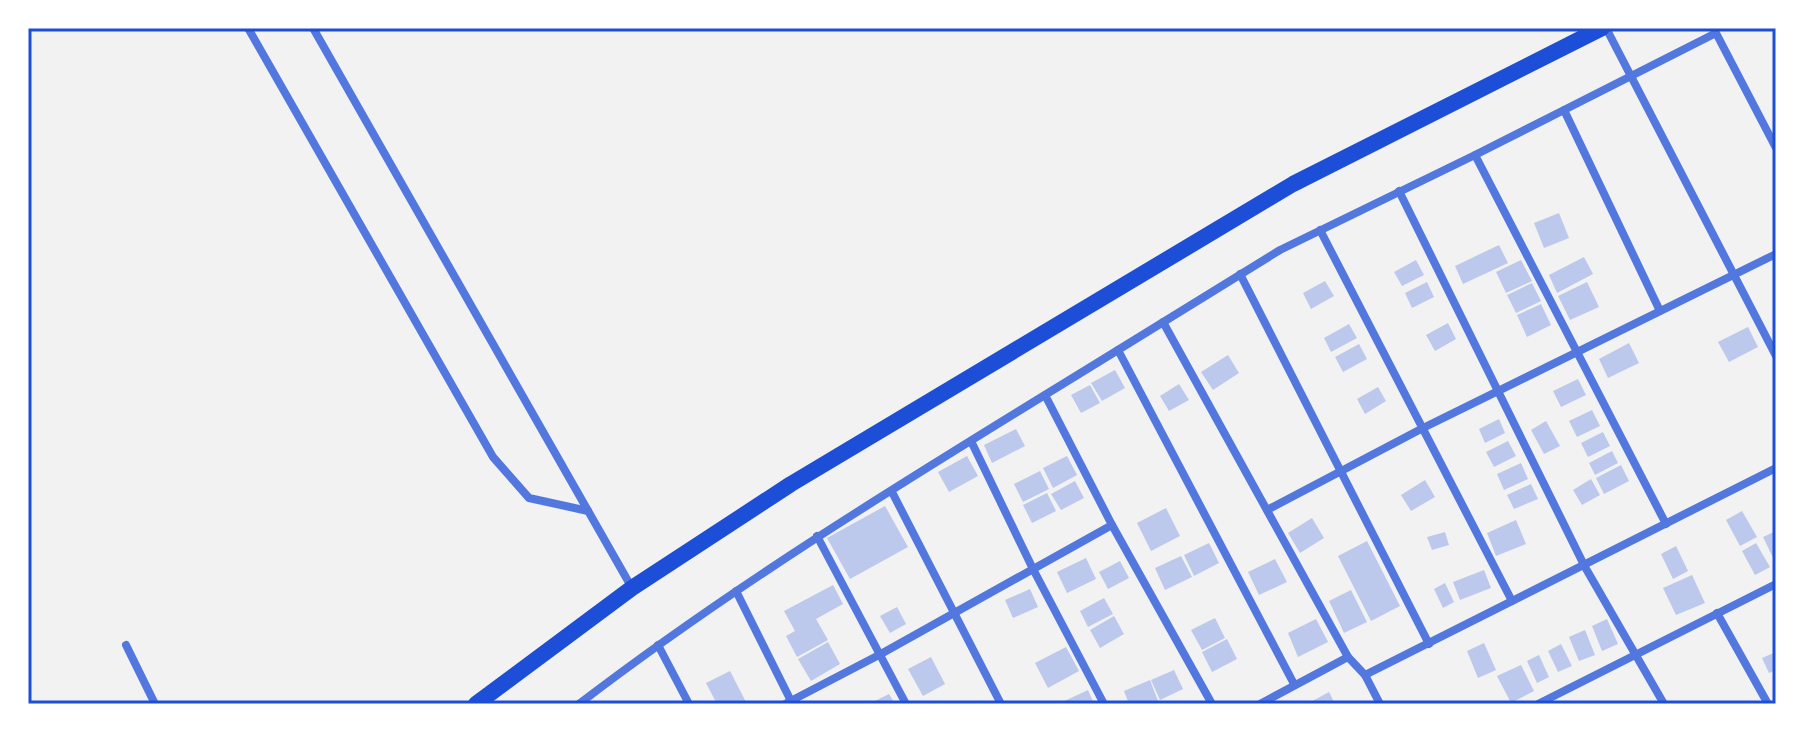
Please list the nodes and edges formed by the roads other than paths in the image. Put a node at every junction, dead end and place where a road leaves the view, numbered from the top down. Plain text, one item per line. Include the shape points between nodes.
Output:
1 (248, 28) edge
2 (313, 28) edge
3 (1604, 28) edge
4 (1725, 28) edge
5 (1716, 33) junction
6 (1631, 76) junction
7 (1564, 110) junction
8 (1776, 148) edge
9 (1475, 155) junction
10 (1399, 191) junction
11 (1320, 230) junction
12 (1776, 254) edge
13 (1240, 274) junction
14 (1735, 276) junction
15 (1660, 311) junction
16 (1163, 322) junction
17 (1118, 350) junction
18 (1576, 352) junction
19 (1776, 356) edge
20 (1498, 392) junction
21 (1045, 395) junction
22 (1423, 428) junction
23 (971, 441) junction
24 (1776, 468) edge
25 (1340, 471) junction
26 (892, 492) junction
27 (1267, 510) junction
28 (588, 511) junction
29 (1666, 524) junction
30 (1112, 525) junction
31 (817, 536) junction
32 (1585, 567) junction
33 (1033, 569) junction
34 (1776, 584) edge
35 (632, 588) junction
36 (736, 591) junction
37 (1512, 601) junction
38 (954, 613) junction
39 (1717, 613) junction
40 (1429, 644) junction
41 (126, 645) dead end
42 (658, 645) junction
43 (1635, 653) junction
44 (879, 655) junction
45 (1348, 657) junction
46 (1365, 675) junction
47 (1294, 684) junction
48 (1274, 700) edge
49 (1556, 700) edge
50 (789, 703) edge
51 (155, 704) edge
52 (476, 704) edge
53 (579, 704) edge
54 (689, 704) edge
55 (906, 704) edge
56 (1001, 704) edge
57 (1104, 704) edge
58 (1212, 704) edge
59 (1260, 704) edge
60 (1380, 704) edge
61 (1538, 704) edge
62 (1664, 704) edge
63 (1768, 704) edge

1 - 28 street via 493,457 529,498
2 - 28 street
3 - 6 street
3 - 35 main road via 1293,184 791,484
4 - 5 street
5 - 6 street
5 - 8 street
6 - 7 street
6 - 14 street
7 - 9 street
7 - 15 street
9 - 10 street
9 - 18 street
10 - 11 street
10 - 20 street
11 - 13 street
11 - 22 street
12 - 14 street
13 - 16 street
13 - 25 street
14 - 15 street
14 - 19 street
15 - 18 street
16 - 17 street
16 - 27 street
17 - 21 street
17 - 47 street
18 - 20 street
18 - 29 street
20 - 22 street
20 - 32 street
21 - 23 street
21 - 30 street
22 - 25 street
22 - 37 street
23 - 26 street
23 - 33 street
24 - 29 street
25 - 27 street
25 - 40 street
26 - 31 street
26 - 38 street
27 - 45 street
28 - 35 street
29 - 32 street
30 - 33 street
30 - 58 street
31 - 36 street
31 - 44 street
32 - 37 street
32 - 43 street
33 - 38 street
33 - 57 street
34 - 39 street
35 - 52 main road
36 - 42 street
36 - 50 street
37 - 40 street
38 - 44 street
38 - 56 street
39 - 43 street
39 - 63 street
40 - 46 street
41 - 51 street
42 - 53 street
42 - 54 street
43 - 49 street
43 - 62 street
44 - 50 street
44 - 55 street
45 - 46 street
45 - 47 street
46 - 60 street
47 - 48 street
48 - 59 street
49 - 61 street

